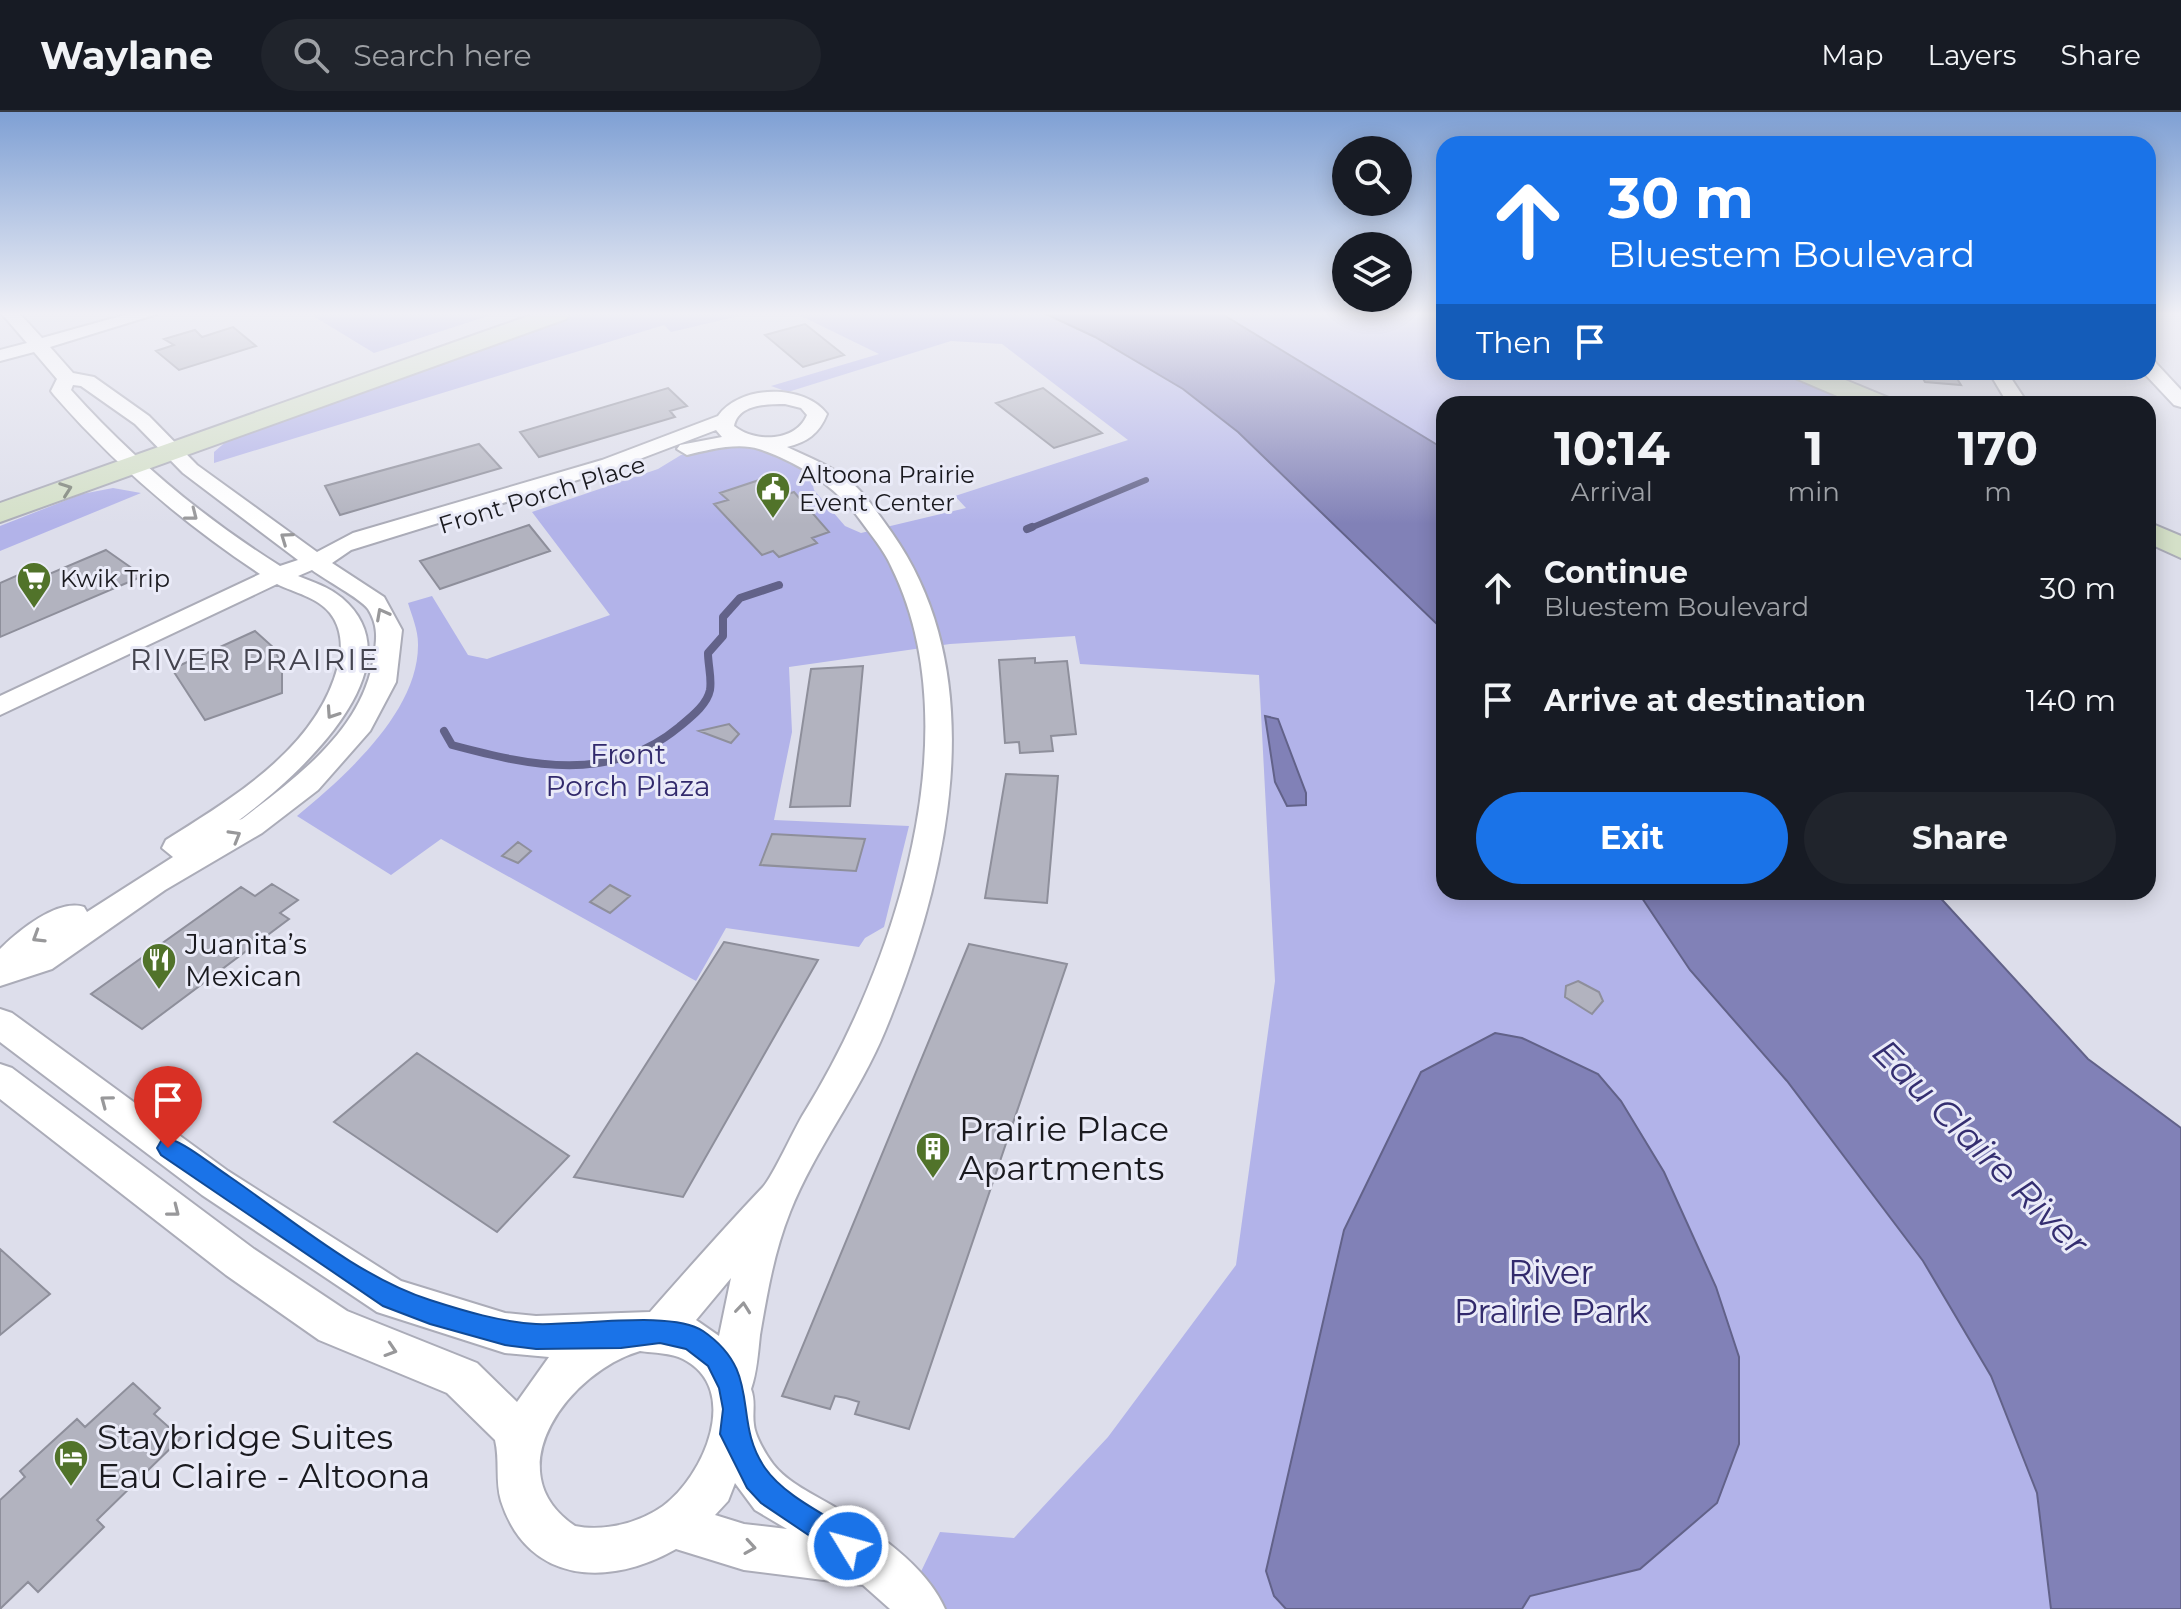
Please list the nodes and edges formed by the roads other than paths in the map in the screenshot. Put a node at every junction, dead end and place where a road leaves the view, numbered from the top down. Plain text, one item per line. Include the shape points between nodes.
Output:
1 (64, 384) edge
2 (91, 384) edge
3 (326, 384) edge
4 (343, 384) edge
5 (1832, 384) edge
6 (2165, 384) edge
7 (1860, 396) edge
8 (2181, 401) edge
9 (724, 420) junction
10 (806, 431) junction
11 (165, 442) junction
12 (756, 442) junction
13 (123, 457) junction
14 (823, 474) junction
15 (0, 488) edge
16 (0, 513) edge
17 (2156, 535) edge
18 (2181, 548) edge
19 (325, 557) junction
20 (278, 575) junction
21 (0, 706) edge
22 (0, 972) edge
23 (0, 1023) edge
24 (0, 1079) edge
25 (778, 1194) junction
26 (640, 1333) junction
27 (732, 1385) junction
28 (734, 1434) junction
29 (520, 1451) junction
30 (675, 1526) junction
31 (868, 1562) junction
32 (921, 1609) edge

1 - 13 street via 61,391
2 - 11 street
3 - 11 main road
4 - 11 main road
5 - 7 main road
6 - 8 street
9 - 10 street, Front Porch Place via 749,402 786,398 814,408 816,420
9 - 12 street via 729,434
9 - 19 street, Front Porch Place via 632,457 376,533
10 - 12 street, Front Porch Place via 786,440
10 - 14 street via 804,442
11 - 13 main road
19 -> 11 street via 190,469
12 - 14 street
12 - 19 street, Front Porch Place via 698,446 353,555
13 - 15 main road
16 -> 13 main road
13 -> 20 street via 216,534
14 - 25 street via 837,481 885,533 910,583 934,663 937,752 918,881 885,991 866,1037
17 - 18 main road
19 - 20 street, Front Porch Place
22 -> 19 street via 41,960 154,882 252,826 308,783 361,725 383,682 390,630 376,602 344,583
20 - 21 street, Front Porch Place
20 -> 22 street via 338,606 352,633 346,691 322,727 256,793 24,945
26 -> 23 street via 505,1333 391,1298 215,1183
24 -> 29 street via 240,1262 333,1326 462,1378 514,1428
25 - 26 street
27 -> 25 street via 744,1295
26 - 27 street via 691,1338 717,1357
26 - 29 street via 586,1353 556,1379 533,1413
27 - 28 street
28 - 30 street via 723,1468 703,1499
28 - 31 street via 750,1468 771,1494 829,1529
29 - 30 street via 520,1484 529,1513 548,1537 575,1550 608,1553 642,1545
30 -> 31 street via 744,1547
31 - 32 street via 895,1580

